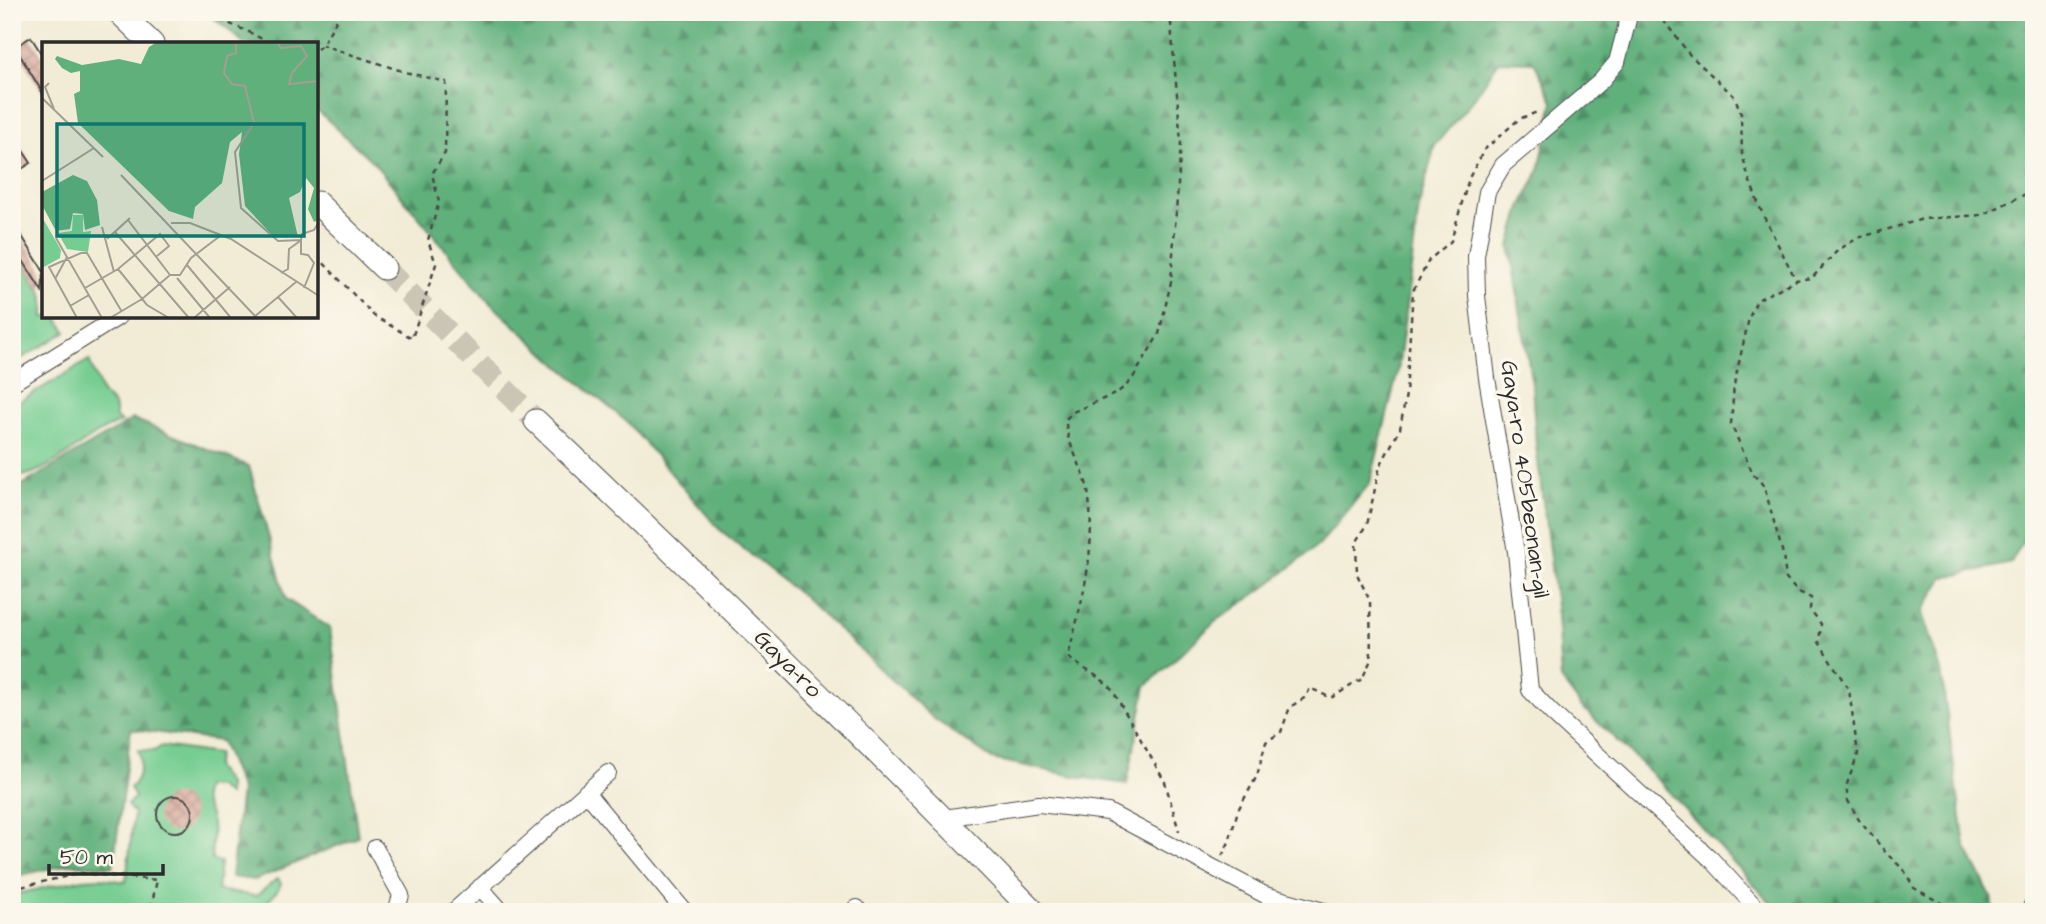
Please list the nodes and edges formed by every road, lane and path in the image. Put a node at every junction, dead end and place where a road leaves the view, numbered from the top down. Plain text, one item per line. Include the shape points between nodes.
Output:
1 (120, 12) edge
2 (202, 12) edge
3 (341, 12) edge
4 (1170, 12) edge
5 (1630, 12) edge
6 (1657, 12) edge
7 (150, 42) edge
8 (267, 42) edge
9 (322, 45) junction
10 (318, 48) edge
11 (2034, 190) edge
12 (318, 204) edge
13 (318, 257) edge
14 (1429, 260) dead end
15 (384, 268) tunnel mouth
16 (1796, 280) junction
17 (116, 318) edge
18 (12, 383) edge
19 (536, 421) tunnel mouth
20 (608, 773) dead end
21 (586, 792) junction
22 (944, 818) junction
23 (1186, 838) dead end
24 (375, 848) dead end
25 (1215, 869) junction
26 (480, 887) junction
27 (12, 889) edge
28 (2034, 901) edge
29 (397, 911) edge
30 (150, 912) edge
31 (453, 912) edge
32 (502, 912) edge
33 (685, 912) edge
34 (1034, 912) edge
35 (1327, 912) edge
36 (1760, 912) edge
37 (1950, 912) edge
38 (2029, 912) edge

1 - 7 main road
2 - 8 path
3 - 9 path
4 - 23 path via 1181,142 1171,282 1159,334 1131,381 1066,419 1065,432 1084,471 1092,538 1068,657 1112,689 1165,782 1179,831
5 - 36 street, Gaya-ro 405beonan-gil via 1617,62 1503,165 1488,192 1480,226 1477,296 1516,552 1530,690 1712,860
6 - 16 path via 1690,55 1735,97 1749,179
9 - 10 path
9 - 13 path via 446,82 445,153 432,174 439,202 428,240 436,264 412,338 374,316
11 - 16 path via 1982,215 1923,219 1858,238 1838,250 1812,278
12 - 15 main road
14 - 25 path via 1413,291 1400,429 1380,466 1367,525 1356,542 1357,574 1370,601 1371,660 1362,678 1331,698 1310,688 1306,697 1290,707 1281,732 1266,742 1257,776
16 - 37 path via 1757,300 1734,385 1731,424 1753,474 1764,486 1786,579 1811,598 1810,609 1821,624 1819,642 1849,690 1858,754 1847,784 1847,799 1858,820 1904,870 1914,888
17 - 18 street
19 - 22 main road, Gaya-ro
20 - 21 street
21 - 26 street
21 - 33 street
22 - 25 street via 1038,804 1108,812
22 - 34 main road, Gaya-ro
24 - 29 street via 401,895
25 - 35 street via 1265,895
26 - 31 street
26 - 32 street
27 - 30 path via 81,873 157,880
28 - 38 street

